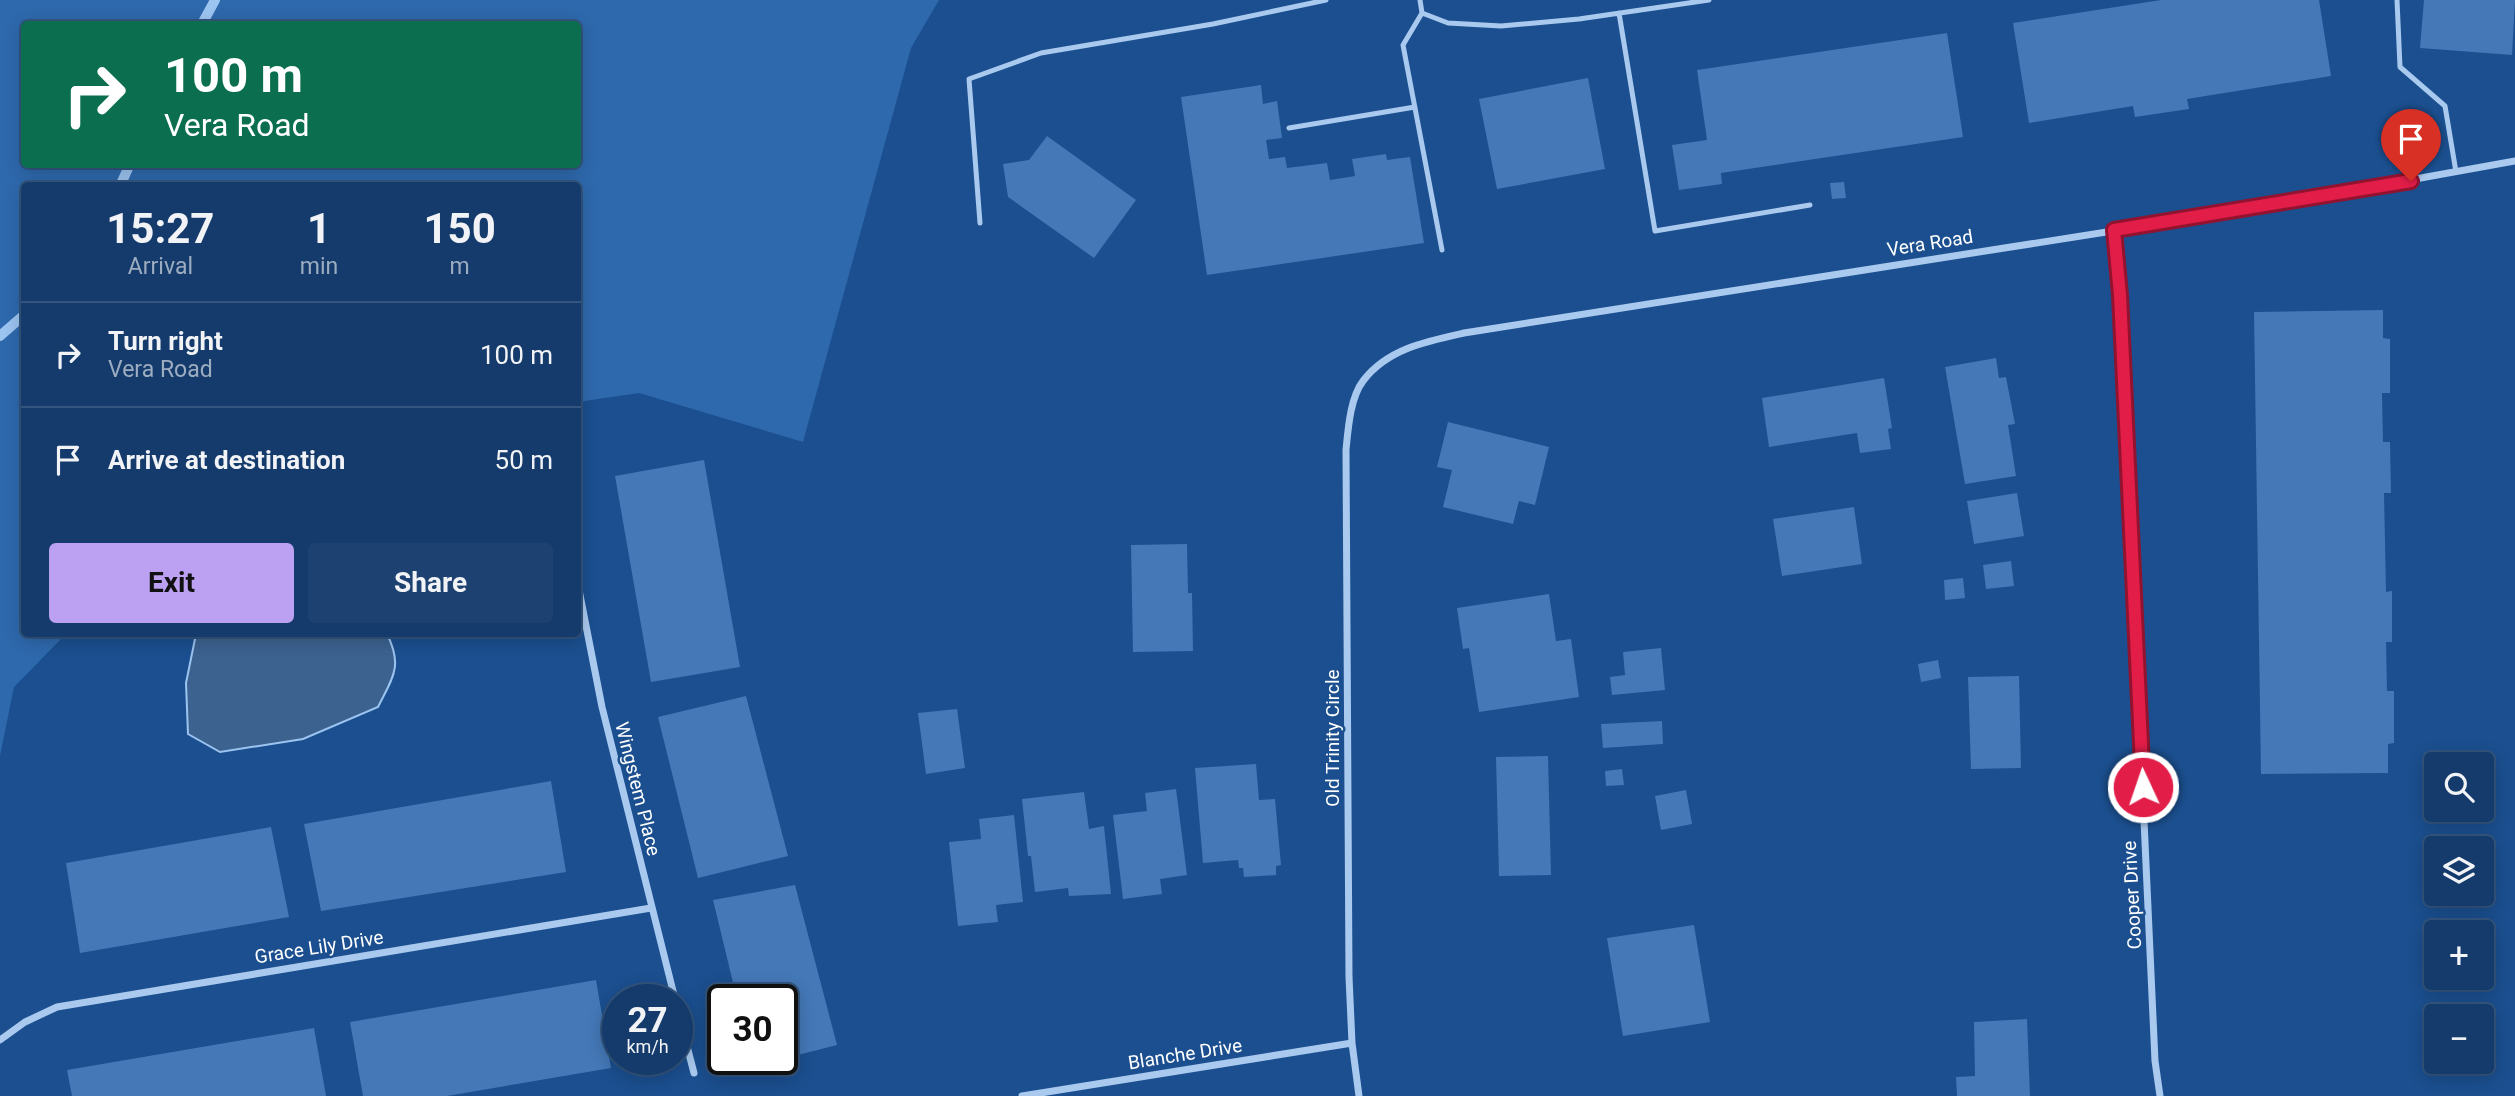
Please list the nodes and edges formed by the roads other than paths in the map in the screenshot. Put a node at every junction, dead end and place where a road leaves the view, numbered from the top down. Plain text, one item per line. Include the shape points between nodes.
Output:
1 (1326, 0) edge
2 (1420, 0) edge
3 (1709, 0) edge
4 (2397, 0) edge
5 (1422, 13) junction
6 (1619, 13) junction
7 (1415, 107) junction
8 (1289, 128) dead end
9 (2515, 161) edge
10 (2456, 172) junction
11 (1810, 205) dead end
12 (980, 223) dead end
13 (2114, 230) junction
14 (1442, 250) dead end
15 (1361, 382) joint
16 (581, 601) edge
17 (651, 908) junction
18 (671, 984) edge
19 (0, 1040) edge
20 (1352, 1043) junction
21 (693, 1069) edge
22 (694, 1073) dead end
23 (1022, 1096) edge
24 (1359, 1096) edge
25 (2160, 1096) edge

1 - 12 lane via 1041,53 969,79
2 - 5 lane
3 - 6 lane
4 - 10 lane via 2400,67 2445,106
5 - 6 lane via 1448,23 1500,26
5 - 7 lane via 1402,45
6 - 11 lane via 1655,231
7 - 8 lane
7 - 14 lane
9 - 10 street, Vera Road
10 - 13 street, Vera Road
13 - 15 street, Vera Road via 1464,333 1420,343 1386,358
13 - 25 street, Cooper Drive
15 - 20 street, Old Trinity Circle via 1346,450
16 - 17 street, Wingstem Place via 601,708
17 - 18 street, Wingstem Place
17 - 19 street, Grace Lily Drive via 57,1007
20 - 23 street, Blanche Drive
20 - 24 street, Old Trinity Circle
21 - 22 street

